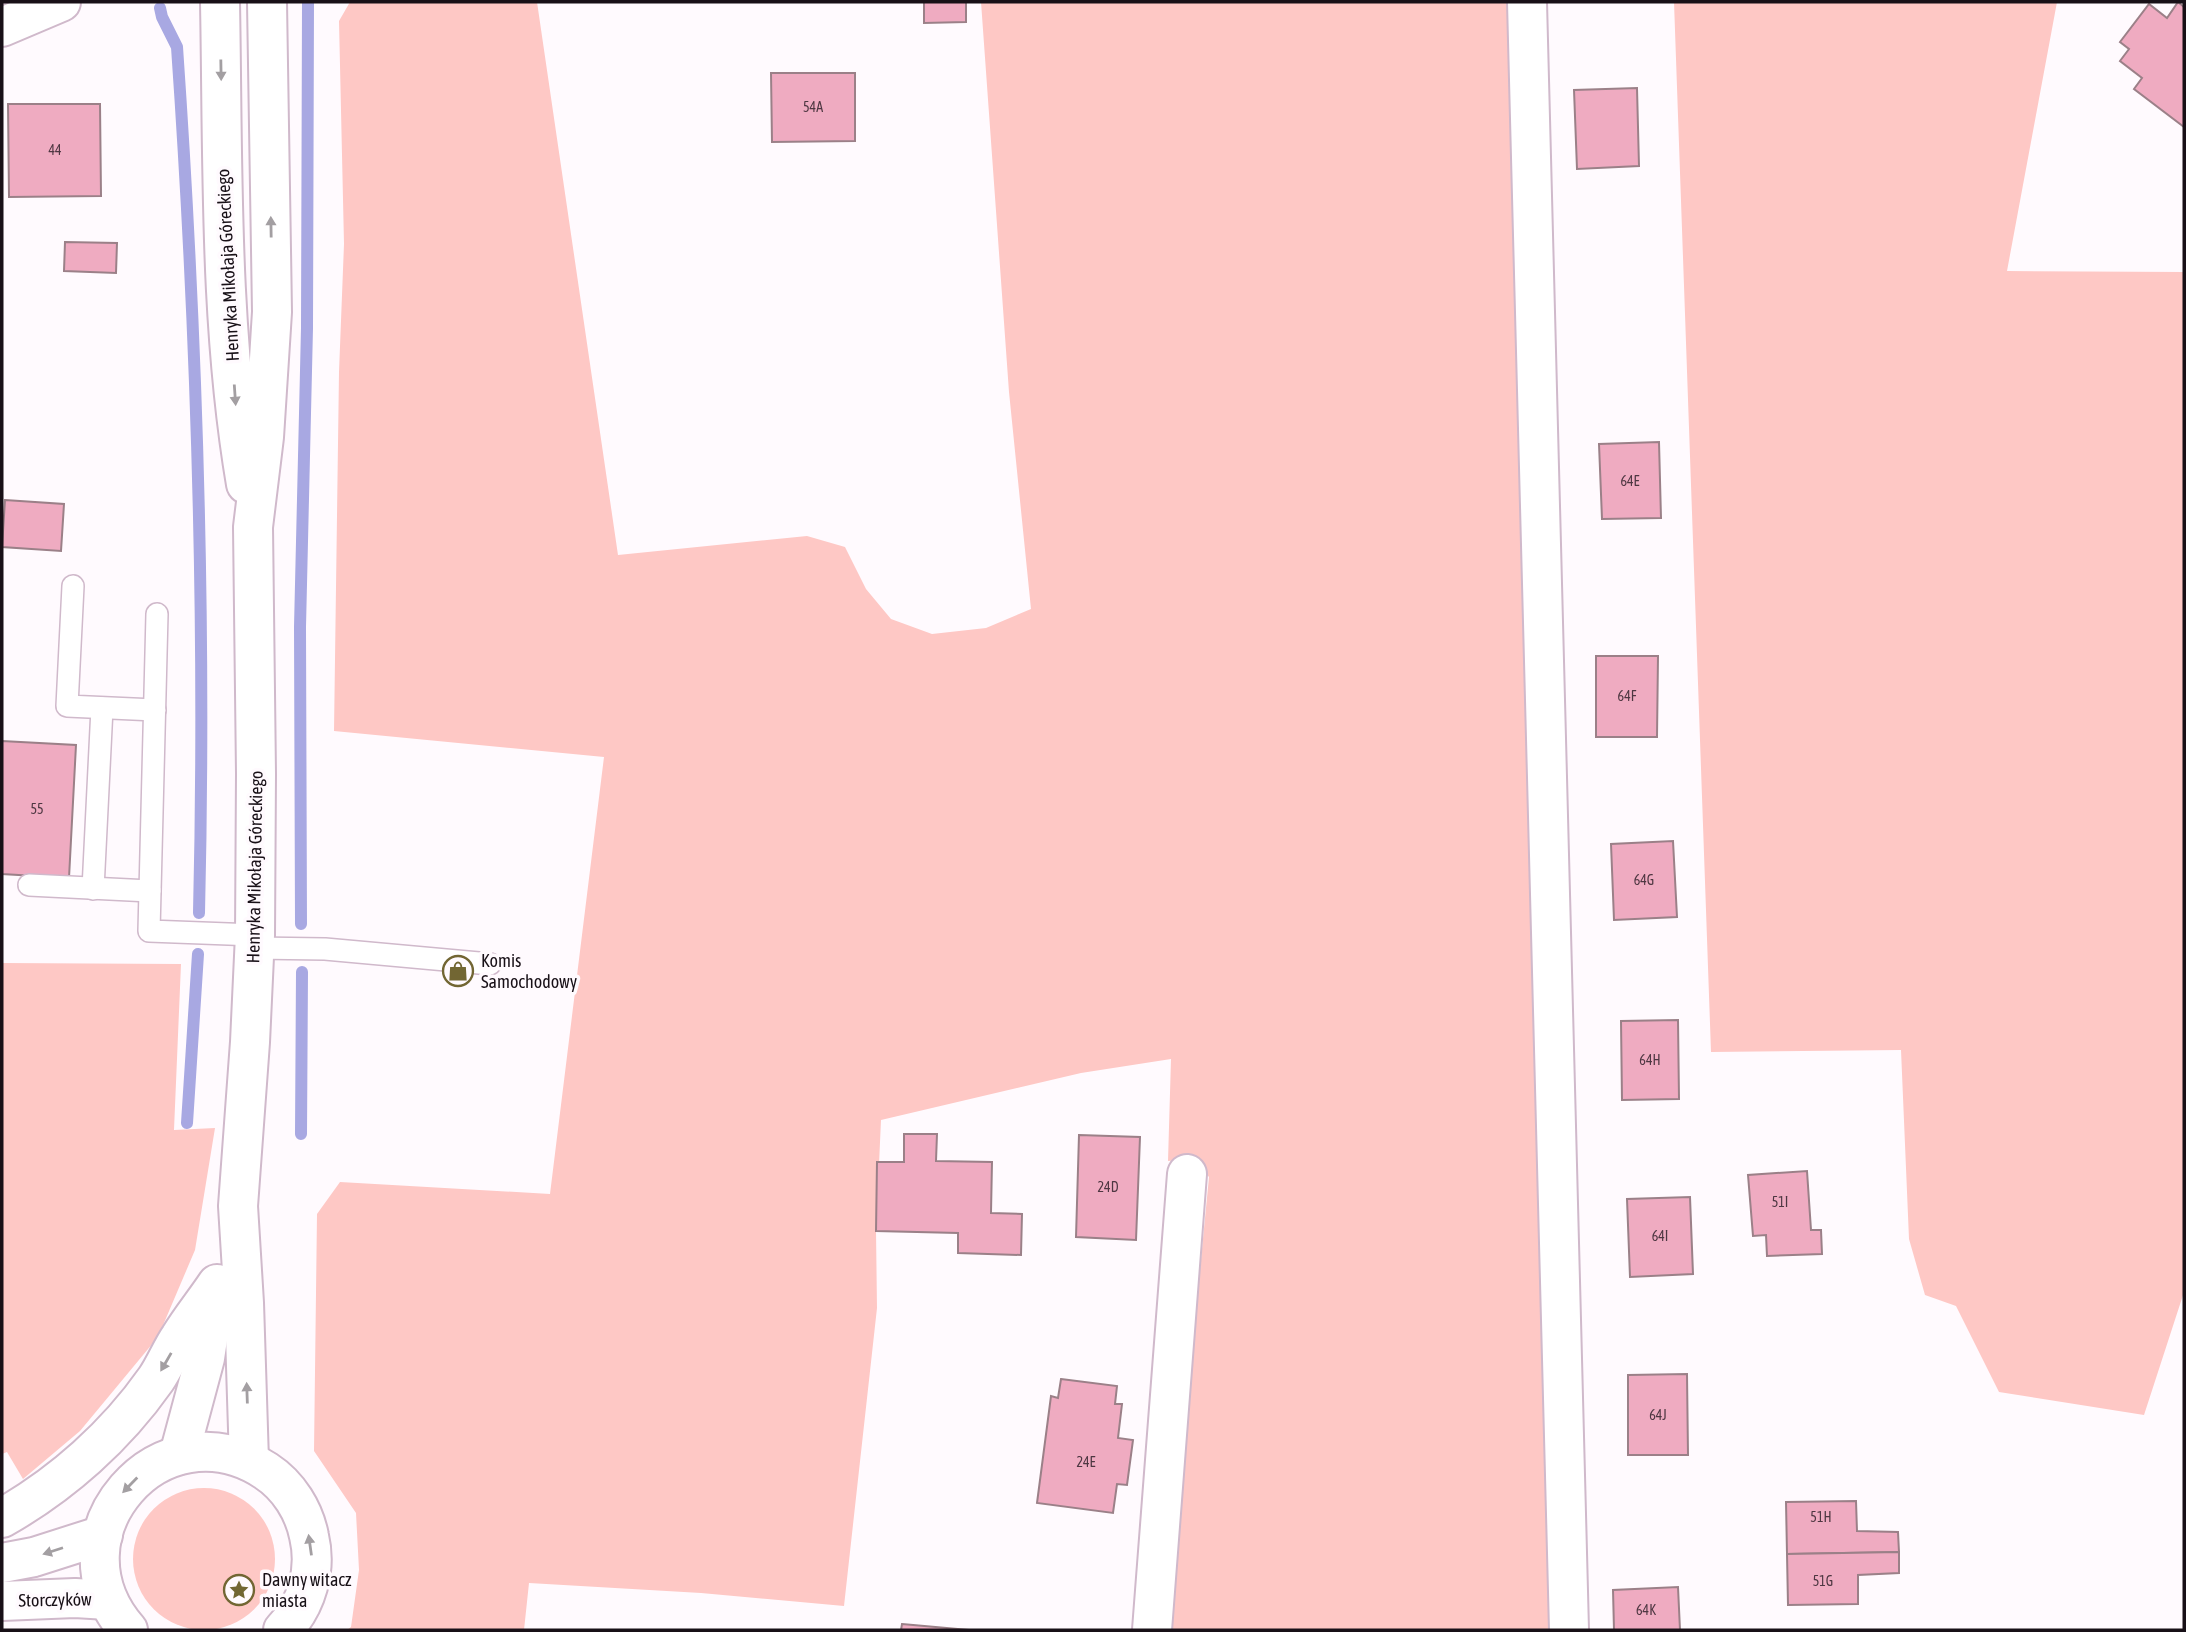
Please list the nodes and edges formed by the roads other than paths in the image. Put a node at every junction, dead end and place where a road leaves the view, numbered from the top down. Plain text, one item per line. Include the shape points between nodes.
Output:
1 (61, 2) edge
2 (220, 2) edge
3 (267, 2) edge
4 (1528, 2) edge
5 (2, 27) edge
6 (253, 527) junction
7 (73, 586) dead end
8 (157, 614) dead end
9 (102, 708) junction
10 (155, 710) junction
11 (29, 885) dead end
12 (93, 889) junction
13 (150, 891) junction
14 (254, 941) junction
15 (490, 964) dead end
16 (1187, 1174) dead end
17 (238, 1206) junction
18 (217, 1284) junction
19 (179, 1455) junction
20 (249, 1461) junction
21 (2, 1518) edge
22 (103, 1535) junction
23 (2, 1563) edge
24 (2, 1601) edge
25 (118, 1615) edge
26 (283, 1630) edge
27 (1152, 1630) edge
28 (1569, 1630) edge

1 - 5 main road
2 -> 6 main road, Henryka Mikołaja Góreckiego via 226,288 238,438
6 -> 3 main road, Henryka Mikołaja Góreckiego via 272,312
4 - 28 main road
6 - 14 main road, Henryka Mikołaja Góreckiego
7 - 9 lane via 66,706
8 - 10 lane
9 - 10 lane
9 - 12 lane
10 - 13 lane
11 - 12 lane
12 - 13 lane
13 - 14 lane via 149,931
14 - 15 lane
14 - 17 main road, Henryka Mikołaja Góreckiego
16 - 27 main road
17 - 18 main road, Henryka Mikołaja Góreckiego
20 -> 17 main road, Henryka Mikołaja Góreckiego
18 - 19 main road, Henryka Mikołaja Góreckiego via 205,1358
18 -> 21 main road via 131,1413 61,1479
19 - 20 main road via 216,1452
19 -> 22 main road via 132,1482 110,1511
26 -> 20 main road via 302,1604 309,1584 312,1564 307,1524 287,1489
22 -> 23 main road
22 - 25 main road via 100,1565
24 - 25 main road, Storczyków via 75,1598

